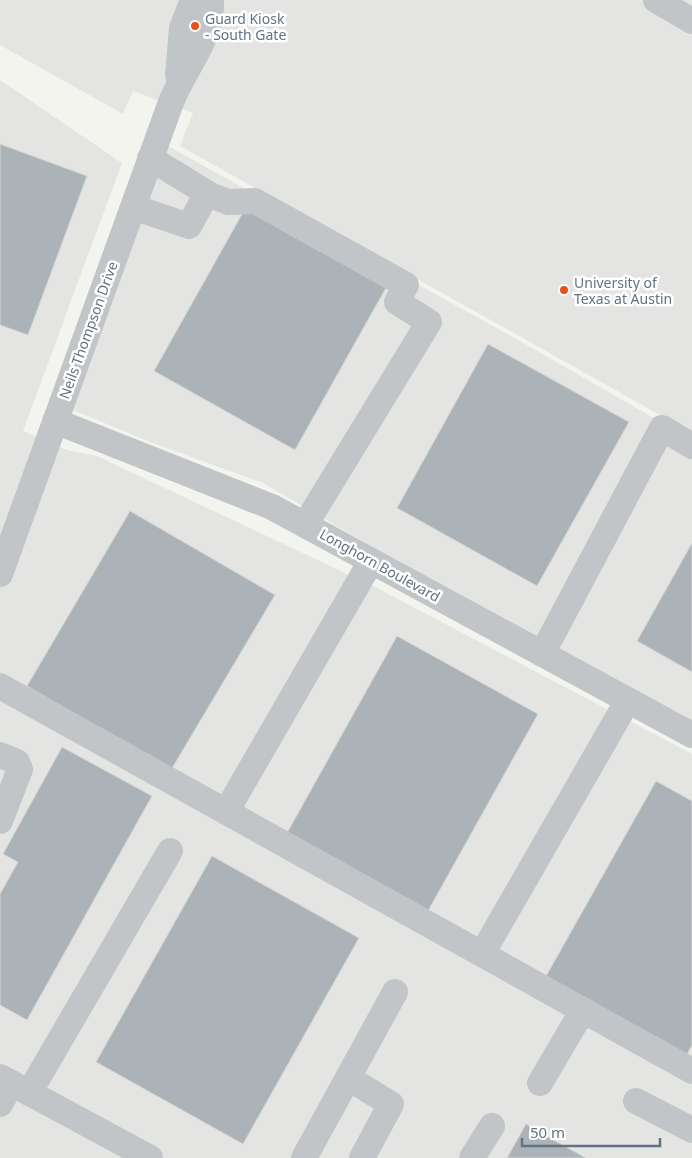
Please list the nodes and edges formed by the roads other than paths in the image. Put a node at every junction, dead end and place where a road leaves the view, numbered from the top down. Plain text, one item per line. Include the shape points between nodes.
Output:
1 (193, 0) edge
2 (211, 0) edge
3 (656, 0) edge
4 (692, 21) edge
5 (177, 87) junction
6 (150, 158) junction
7 (207, 193) junction
8 (133, 207) junction
9 (55, 421) junction
10 (692, 446) edge
11 (305, 525) junction
12 (371, 561) junction
13 (0, 574) edge
14 (542, 654) junction
15 (0, 686) edge
16 (628, 700) junction
17 (692, 735) edge
18 (0, 755) edge
19 (226, 812) junction
20 (0, 821) edge
21 (170, 850) dead end
22 (482, 954) junction
23 (395, 992) dead end
24 (583, 1010) junction
25 (692, 1070) edge
26 (348, 1078) junction
27 (540, 1083) dead end
28 (10, 1089) edge
29 (636, 1100) dead end
30 (492, 1126) dead end
31 (692, 1130) edge
32 (150, 1158) edge
33 (304, 1158) edge
34 (362, 1158) edge
35 (472, 1158) edge

1 - 5 street, Neils Thompson Drive via 182,28
2 - 5 street, Neils Thompson Drive via 204,36
3 - 4 street
5 - 6 street, Neils Thompson Drive
6 - 7 street
6 - 8 street, Neils Thompson Drive
7 - 8 street via 189,226
7 - 11 street via 228,202 255,201 406,285 397,302 429,322
8 - 9 street, Neils Thompson Drive
9 - 11 street, Longhorn Boulevard via 272,507
9 - 13 street, Neils Thompson Drive
10 - 14 street via 662,428
11 - 12 street, Longhorn Boulevard
12 - 14 street, Longhorn Boulevard
12 - 19 street
14 - 16 street, Longhorn Boulevard
15 - 19 street
16 - 17 street, Longhorn Boulevard
16 - 22 street
18 - 20 street via 17,762 20,769
19 - 22 street
21 - 28 street
22 - 24 street
23 - 26 street
24 - 25 street
24 - 27 street
26 - 33 street
26 - 34 street via 391,1104
28 - 32 street
29 - 31 street
30 - 35 street

